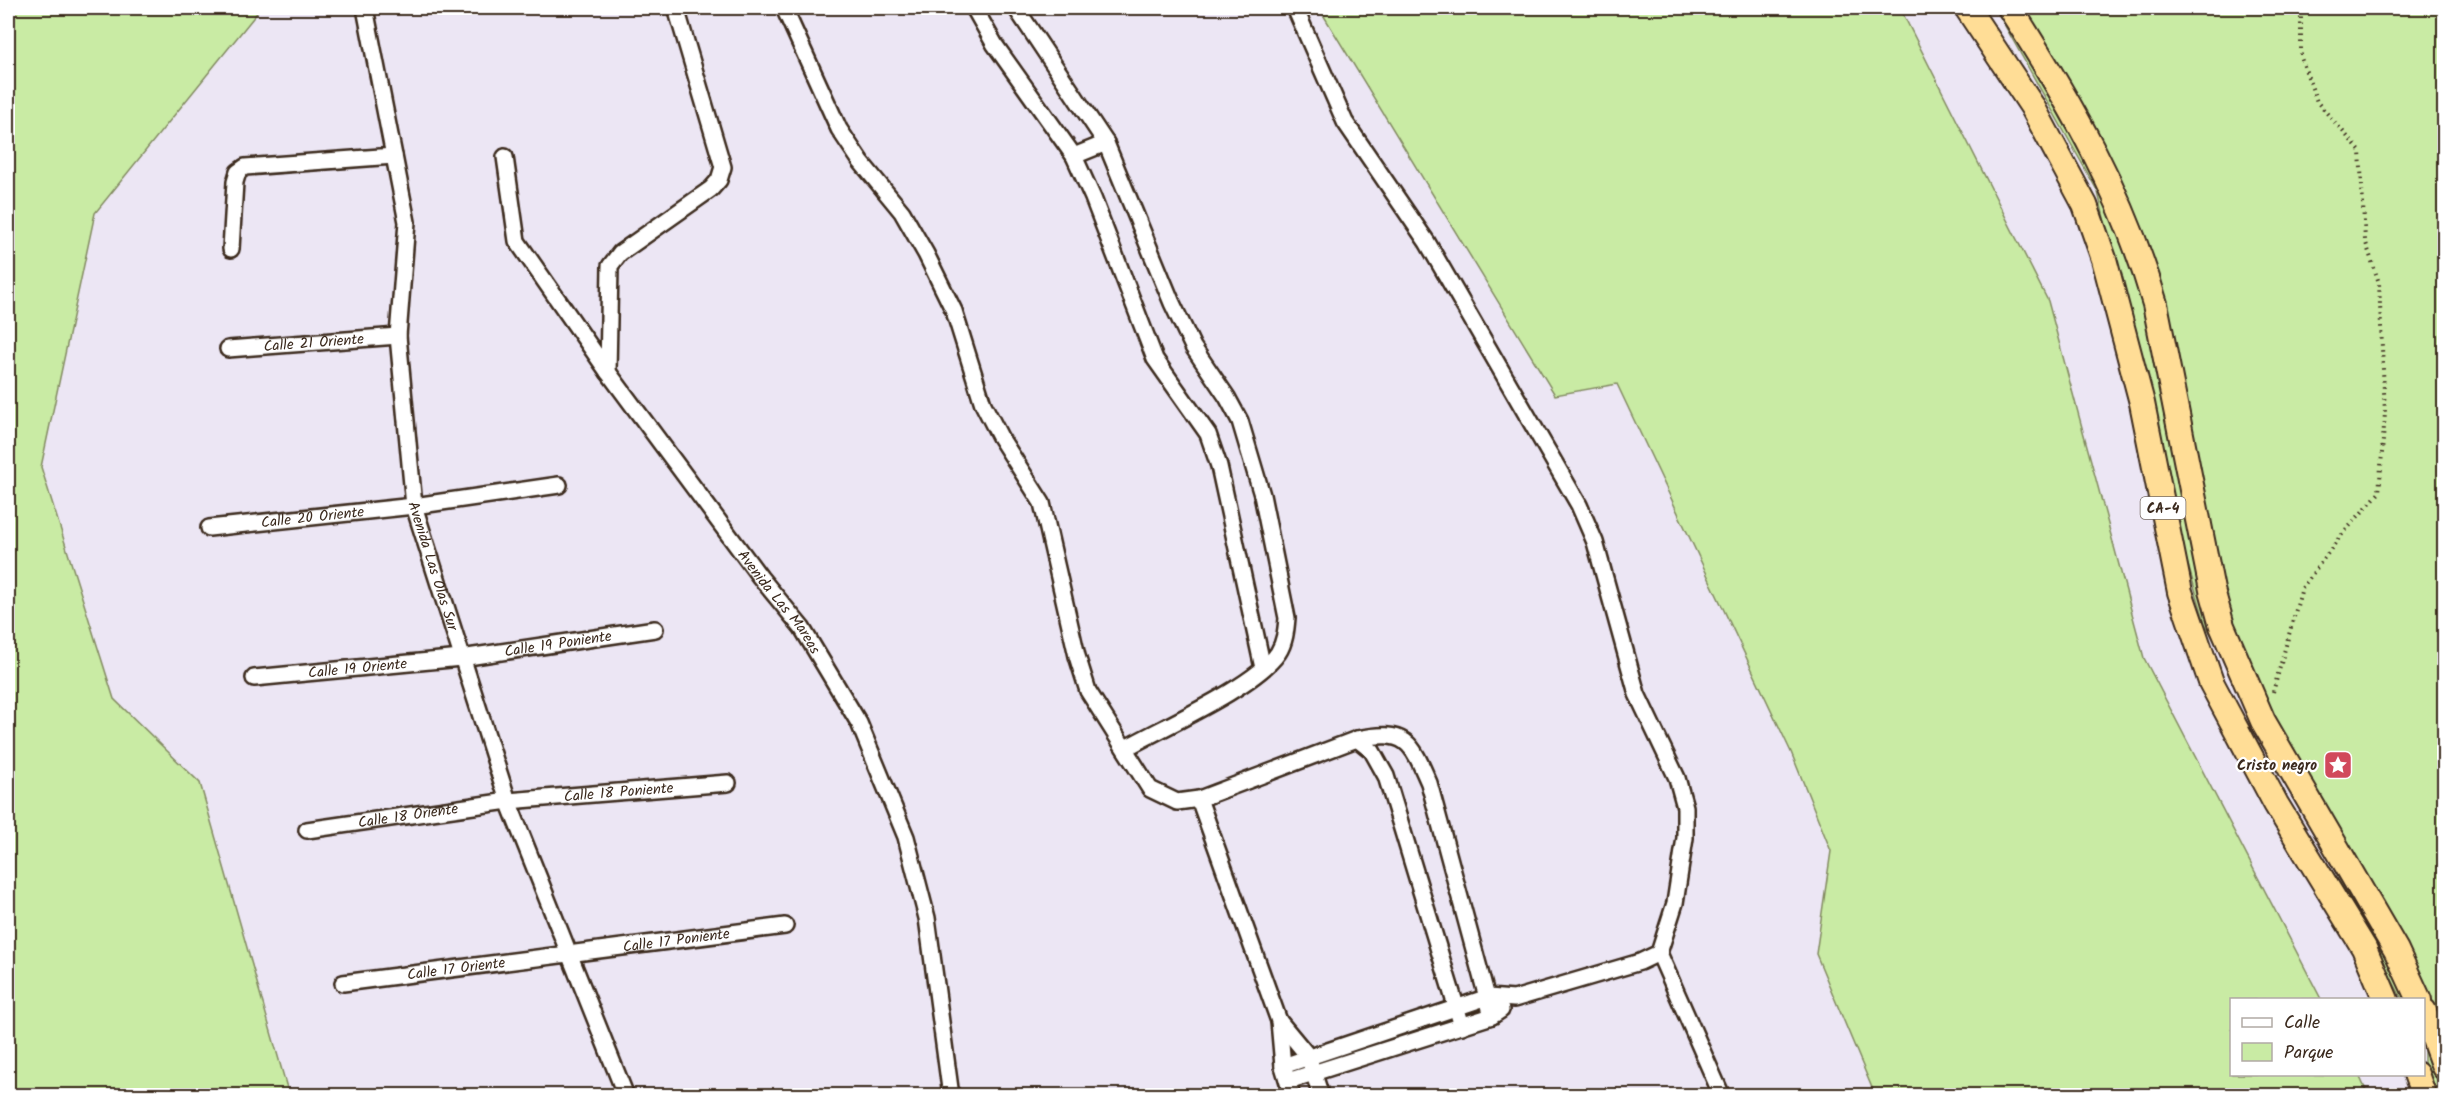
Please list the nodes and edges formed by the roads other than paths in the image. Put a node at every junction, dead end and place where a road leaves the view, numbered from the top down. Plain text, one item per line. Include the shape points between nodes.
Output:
1 (365, 8) edge
2 (676, 8) edge
3 (784, 8) edge
4 (974, 8) edge
5 (1016, 8) edge
6 (1295, 8) edge
7 (1967, 8) edge
8 (2010, 8) edge
9 (1106, 142) junction
10 (394, 156) junction
11 (1074, 156) junction
12 (505, 157) dead end
13 (231, 249) dead end
14 (398, 336) junction
15 (228, 349) dead end
16 (608, 372) junction
17 (559, 485) dead end
18 (414, 506) junction
19 (209, 528) dead end
20 (655, 629) dead end
21 (461, 658) junction
22 (1263, 668) junction
23 (254, 678) dead end
24 (1357, 739) junction
25 (1126, 748) junction
26 (728, 783) dead end
27 (1199, 799) junction
28 (508, 801) junction
29 (307, 830) dead end
30 (785, 926) dead end
31 (1659, 953) junction
32 (568, 955) junction
33 (343, 983) dead end
34 (1488, 997) junction
35 (2386, 998) edge
36 (2419, 998) edge
37 (1514, 999) junction
38 (1457, 1007) junction
39 (2425, 1014) edge
40 (1492, 1016) junction
41 (1279, 1022) junction
42 (1462, 1026) junction
43 (1308, 1056) junction
44 (2445, 1067) edge
45 (1314, 1072) junction
46 (2417, 1076) edge
47 (1288, 1081) edge
48 (626, 1095) edge
49 (951, 1095) edge
50 (1321, 1095) edge
51 (1722, 1095) edge
52 (2424, 1095) edge

1 - 10 street, Avenida Las Olas Sur
2 - 16 street via 723,167 711,189 620,253 610,266
3 - 25 street via 839,129 902,212 954,311 983,404 1042,503 1088,691
4 - 11 street via 995,45
5 - 9 street
6 - 31 street via 1345,122 1427,242 1574,495 1595,542 1637,694 1677,778 1685,807 1685,838 1675,903
7 - 35 highway, CA-4 via 2032,106 2085,205 2104,259 2142,403 2180,592 2211,682 2276,804 2364,948
8 - 36 highway, CA-4 via 2065,95 2117,195 2142,260 2155,304 2212,590 2230,646 2263,721 2396,950
9 - 11 street
9 - 22 street via 1172,303 1193,347 1227,397 1250,447 1287,618 1286,638 1278,654
10 - 13 street via 245,167 238,172 235,182
10 - 14 street, Avenida Las Olas Sur via 407,222
11 - 22 street via 1094,198 1155,359 1208,434 1219,466
12 - 16 street, Avenida Las Mareas via 517,241
14 - 15 street, Calle 21 Oriente
14 - 18 street, Avenida Las Olas Sur
16 - 49 street, Avenida Las Mareas via 802,628 859,723 906,837 924,906
17 - 18 street, Calle 20 Oriente
18 - 19 street, Calle 20 Oriente
18 - 21 street, Avenida Las Olas Sur
20 - 21 street, Calle 19 Poniente
21 - 23 street, Calle 19 Oriente
21 - 28 street, Avenida Las Olas Sur
22 - 25 street via 1248,681
24 - 27 street
24 - 34 street via 1382,734 1404,739 1416,753 1447,844
24 - 38 street via 1372,751 1386,776
25 - 27 street via 1150,789 1177,802
26 - 28 street, Calle 18 Poniente
27 - 41 street
28 - 29 street, Calle 18 Oriente
28 - 32 street, Avenida Las Olas Sur
30 - 32 street, Calle 17 Poniente
31 - 37 street
31 - 51 street
32 - 33 street, Calle 17 Oriente
32 - 48 street, Avenida Las Olas Sur
34 - 37 street
34 - 38 street
34 - 40 street
37 - 40 street
38 - 42 street
38 - 43 street
39 - 44 highway
40 - 42 street
41 - 43 street
41 - 47 street
42 - 45 street
43 - 45 street
43 - 47 street
45 - 47 street
45 - 50 street
46 - 52 highway

